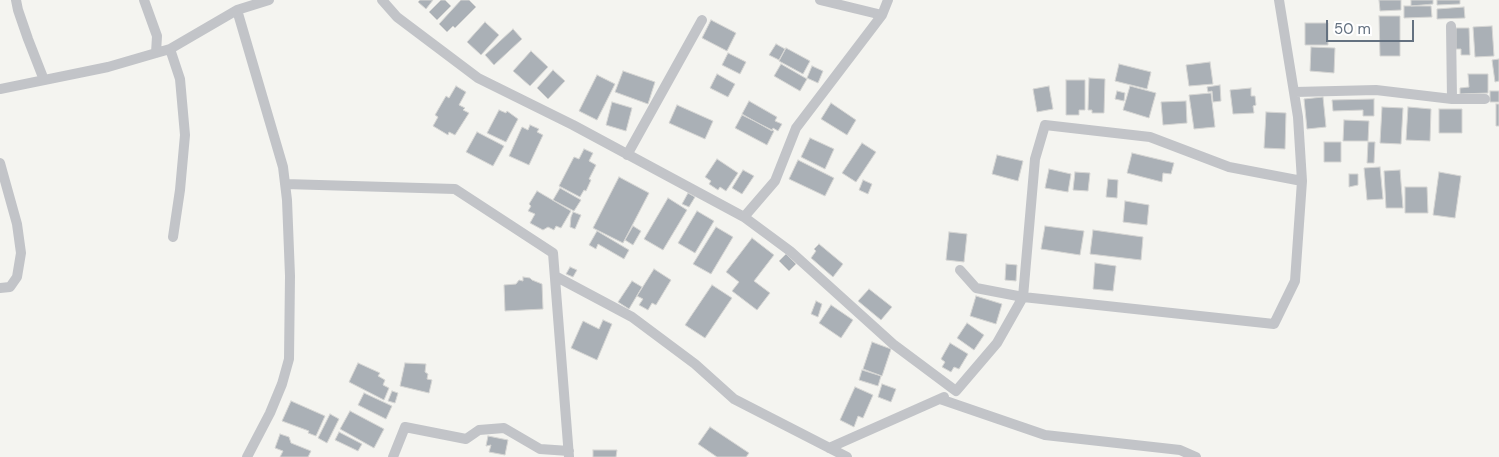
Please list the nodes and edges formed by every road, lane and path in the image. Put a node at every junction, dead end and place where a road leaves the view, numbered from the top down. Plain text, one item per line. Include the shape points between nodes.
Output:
1 (16, 0) edge
2 (144, 0) edge
3 (269, 0) edge
4 (382, 0) edge
5 (820, 0) edge
6 (888, 0) edge
7 (1280, 0) edge
8 (236, 10) junction
9 (882, 15) junction
10 (702, 20) dead end
11 (1451, 26) dead end
12 (170, 48) junction
13 (156, 53) junction
14 (44, 80) junction
15 (0, 89) edge
16 (1294, 92) junction
17 (1452, 99) junction
18 (1485, 99) dead end
19 (628, 155) junction
20 (0, 163) edge
21 (1302, 181) junction
22 (285, 184) junction
23 (744, 217) junction
24 (173, 237) dead end
25 (960, 270) dead end
26 (555, 276) junction
27 (0, 288) edge
28 (1023, 296) junction
29 (956, 391) junction
30 (940, 399) junction
31 (829, 448) junction
32 (569, 454) edge
33 (247, 457) edge
34 (393, 457) edge
35 (848, 457) edge
36 (1196, 457) edge

1 - 14 street
2 - 13 street via 158,36
3 - 8 street
4 - 19 street via 397,17 478,78
5 - 9 street
6 - 9 street
7 - 16 street
8 - 12 street
8 - 22 street via 283,166
9 - 23 street via 796,128 775,182
10 - 19 street
11 - 17 street
12 - 13 street
12 - 24 street via 180,79 185,135
13 - 14 street
14 - 15 street
16 - 17 street via 1376,90
16 - 21 street
17 - 18 street
19 - 23 street
20 - 27 street via 17,224 21,253 17,277 10,286
21 - 28 street via 1295,281 1274,324
21 - 28 street via 1230,167 1150,137 1045,125 1035,159
22 - 26 street via 455,189 553,254
22 - 33 street via 290,276 289,359 270,413
23 - 29 street via 790,251 893,344
25 - 28 street via 976,288
26 - 31 street via 632,317 695,364 734,399
26 - 32 street
28 - 29 street via 997,343
29 - 30 street
30 - 31 street
30 - 36 street via 1045,435 1180,450
31 - 35 street
32 - 34 street via 540,449 504,428 479,430 466,439 405,427

